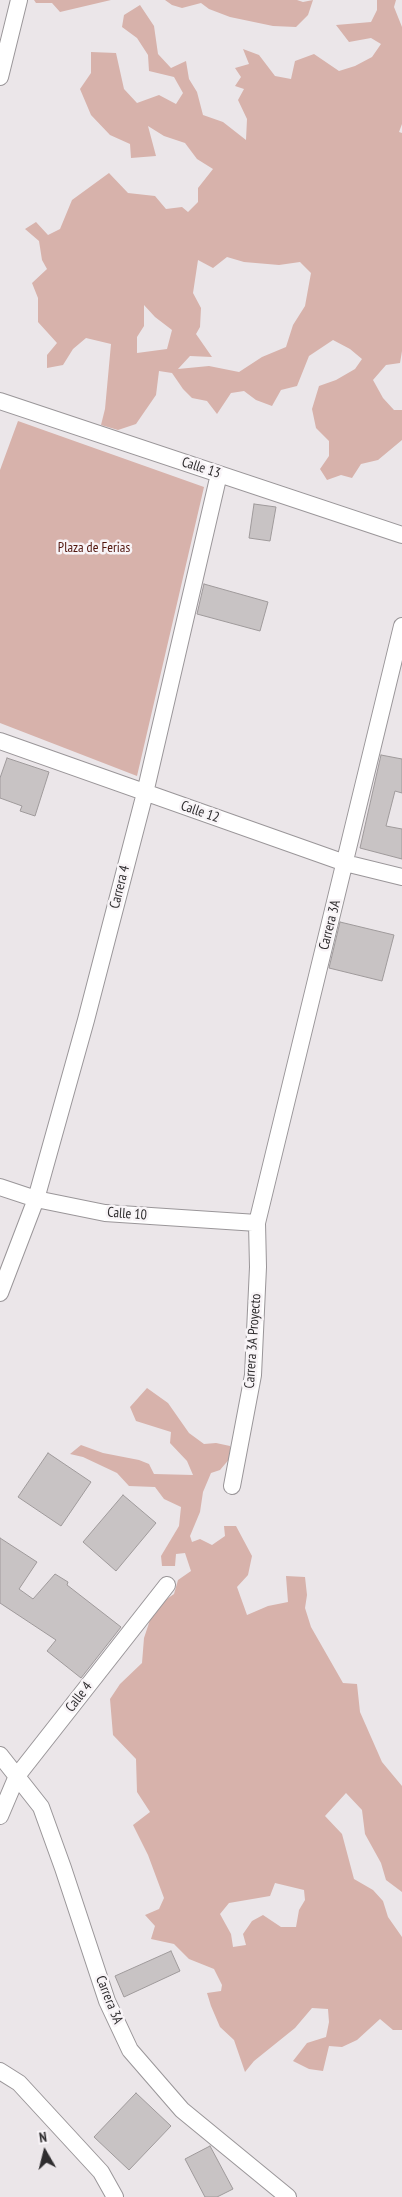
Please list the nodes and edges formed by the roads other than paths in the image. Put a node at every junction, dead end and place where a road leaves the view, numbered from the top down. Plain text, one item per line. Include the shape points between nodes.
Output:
1 (19, 0) edge
2 (0, 77) edge
3 (0, 402) edge
4 (219, 474) junction
5 (402, 535) edge
6 (402, 626) edge
7 (0, 741) edge
8 (145, 793) junction
9 (345, 862) junction
10 (402, 877) edge
11 (0, 1187) edge
12 (36, 1199) junction
13 (257, 1223) junction
14 (0, 1293) edge
15 (232, 1486) dead end
16 (167, 1585) dead end
17 (0, 1755) edge
18 (17, 1776) junction
19 (0, 1816) edge
20 (0, 2070) edge
21 (115, 2197) edge
22 (288, 2197) edge

1 - 2 street
3 - 4 street, Calle 13
4 - 5 street, Calle 13
4 - 8 street, Carrera 4
6 - 9 street, Carrera 3A
7 - 8 street, Calle 12
8 - 9 street, Calle 12
8 - 12 street, Carrera 4
9 - 10 street, Calle 12
9 - 13 street, Carrera 3A
11 - 12 street, Calle 10
12 - 13 street, Calle 10 via 105,1213
12 - 14 street, Carrera 4
13 - 15 street, Carrera 3A Proyecto via 253,1375
16 - 18 street, Calle 4
17 - 18 street, Carrera 3A
18 - 19 street, Calle 4
18 - 22 street, Carrera 3A via 41,1808 107,2001 130,2050 182,2110
20 - 21 street via 19,2083 102,2172

